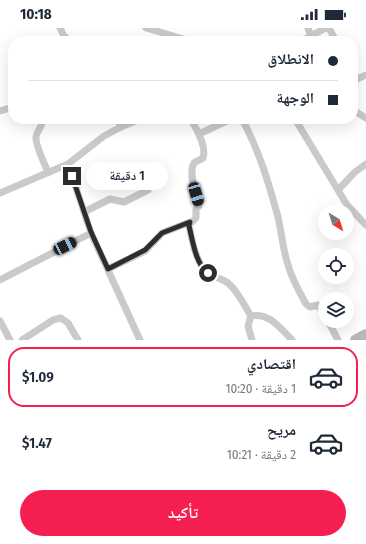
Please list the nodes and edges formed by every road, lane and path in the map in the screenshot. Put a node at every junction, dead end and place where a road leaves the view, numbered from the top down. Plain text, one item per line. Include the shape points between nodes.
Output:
1 (146, 28) edge
2 (308, 28) edge
3 (326, 28) edge
4 (173, 36) edge
5 (311, 36) joint
6 (42, 124) edge
7 (120, 124) edge
8 (128, 124) edge
9 (194, 124) edge
10 (220, 124) edge
11 (244, 124) edge
12 (298, 124) edge
13 (121, 127) junction
14 (199, 134) junction
15 (68, 164) junction
16 (366, 164) edge
17 (48, 173) junction
18 (148, 190) dead end
19 (338, 190) junction
20 (0, 193) edge
21 (84, 212) junction
22 (190, 222) junction
23 (366, 225) edge
24 (91, 232) junction
25 (108, 269) junction
26 (0, 280) edge
27 (318, 305) edge
28 (251, 316) junction
29 (0, 321) edge
30 (332, 328) edge
31 (366, 334) edge
32 (10, 340) edge
33 (22, 340) edge
34 (78, 340) edge
35 (140, 340) edge
36 (252, 340) edge
37 (292, 340) edge
38 (338, 340) edge
39 (355, 340) edge

1 - 4 street
2 - 5 street
3 - 5 street
6 - 17 street via 36,137
7 - 13 street
8 - 13 street
9 - 14 street
10 - 14 street
11 - 27 street via 265,173 293,278 306,304 310,307
12 - 19 street
13 - 15 street via 104,136
14 - 22 street via 204,156 194,165 192,180 199,206 196,209 196,218
15 - 17 street
15 - 21 street
16 - 19 street
17 - 20 street
18 - 21 street via 124,202 110,199
19 - 23 street via 347,205
21 - 24 street
22 - 25 street via 162,233 145,250
22 - 28 street via 202,268 232,288
24 - 25 street
24 - 26 street
25 - 35 street
28 - 36 street via 248,326
28 - 37 street via 262,315 271,319
29 - 32 street
30 - 38 street
31 - 39 main road
33 - 34 street via 53,320 61,318 68,323

